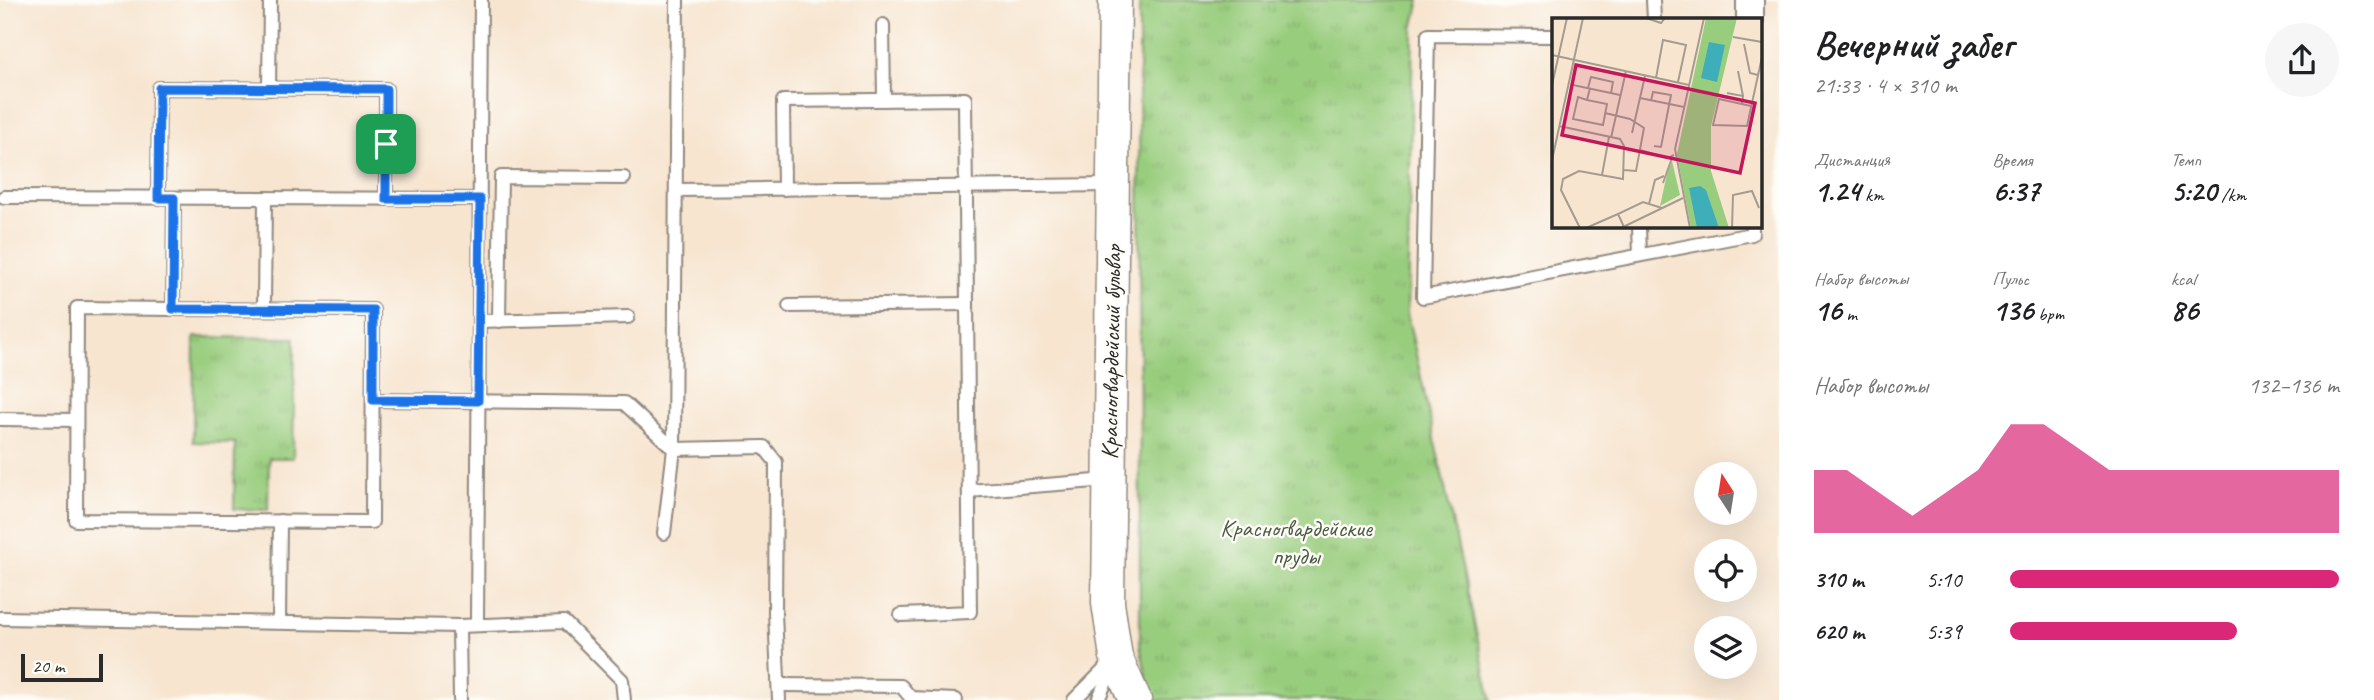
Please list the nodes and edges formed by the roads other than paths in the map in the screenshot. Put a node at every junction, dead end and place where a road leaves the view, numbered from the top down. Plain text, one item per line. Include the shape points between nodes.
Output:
1 (270, 0) edge
2 (481, 0) edge
3 (677, 0) edge
4 (1115, 0) edge
5 (1653, 0) edge
6 (1750, 0) edge
7 (1654, 18) edge
8 (1750, 18) edge
9 (883, 25) dead end
10 (1552, 36) edge
11 (269, 89) junction
12 (884, 100) junction
13 (624, 178) dead end
14 (1113, 186) junction
15 (965, 187) junction
16 (784, 189) junction
17 (677, 190) junction
18 (4, 197) dead end
19 (158, 198) junction
20 (174, 198) junction
21 (265, 198) junction
22 (386, 199) junction
23 (480, 199) junction
24 (1639, 228) edge
25 (1752, 228) edge
26 (1640, 256) junction
27 (967, 304) junction
28 (789, 306) dead end
29 (173, 309) junction
30 (264, 309) junction
31 (628, 317) dead end
32 (479, 321) junction
33 (499, 321) junction
34 (373, 400) junction
35 (478, 401) junction
36 (0, 419) edge
37 (76, 420) junction
38 (674, 449) junction
39 (1110, 480) junction
40 (969, 491) junction
41 (280, 521) junction
42 (664, 533) dead end
43 (901, 615) dead end
44 (0, 618) edge
45 (279, 621) junction
46 (477, 623) junction
47 (459, 626) junction
48 (1116, 657) junction
49 (779, 685) junction
50 (901, 686) junction
51 (460, 700) edge
52 (624, 700) edge
53 (779, 700) edge
54 (900, 700) edge
55 (956, 700) edge
56 (1074, 700) edge
57 (1098, 700) edge
58 (1135, 700) edge

1 - 11 lane
2 - 23 lane
3 - 17 lane
4 - 14 street, Красногвардейский бульвар
5 - 7 lane
6 - 8 street
9 - 12 lane
10 - 26 lane via 1428,35 1423,297
11 - 19 lane via 159,88
11 - 22 lane via 386,89
12 - 15 lane via 965,99
12 - 16 lane via 783,101
13 - 33 lane via 501,177
14 - 15 lane
14 - 39 street, Красногвардейский бульвар
15 - 16 lane
15 - 27 lane
16 - 17 lane
17 - 38 lane
18 - 19 lane
19 - 20 lane
20 - 21 lane
20 - 29 lane
21 - 22 lane
21 - 30 lane
22 - 23 lane
23 - 32 lane
24 - 26 lane
25 - 26 lane via 1752,233
27 - 28 lane
27 - 40 lane
29 - 30 lane
29 - 37 lane via 77,308
30 - 34 lane via 373,310
31 - 33 lane
32 - 33 lane
32 - 35 lane
34 - 35 lane
34 - 41 lane via 372,522
35 - 38 lane via 624,403
35 - 46 lane
36 - 37 lane
37 - 41 lane via 76,520
38 - 42 lane
38 - 49 lane via 764,447 776,462
39 - 40 lane
39 - 48 street, Красногвардейский бульвар via 1108,603
40 - 43 lane via 970,612
41 - 45 lane
44 - 45 lane
45 - 47 lane
46 - 47 lane
46 - 52 lane via 564,622 622,680
47 - 51 lane
48 - 56 lane
48 - 57 lane
48 - 58 street, Красногвардейский бульвар
49 - 50 lane
49 - 53 lane
50 - 54 lane
50 - 55 lane via 911,698

